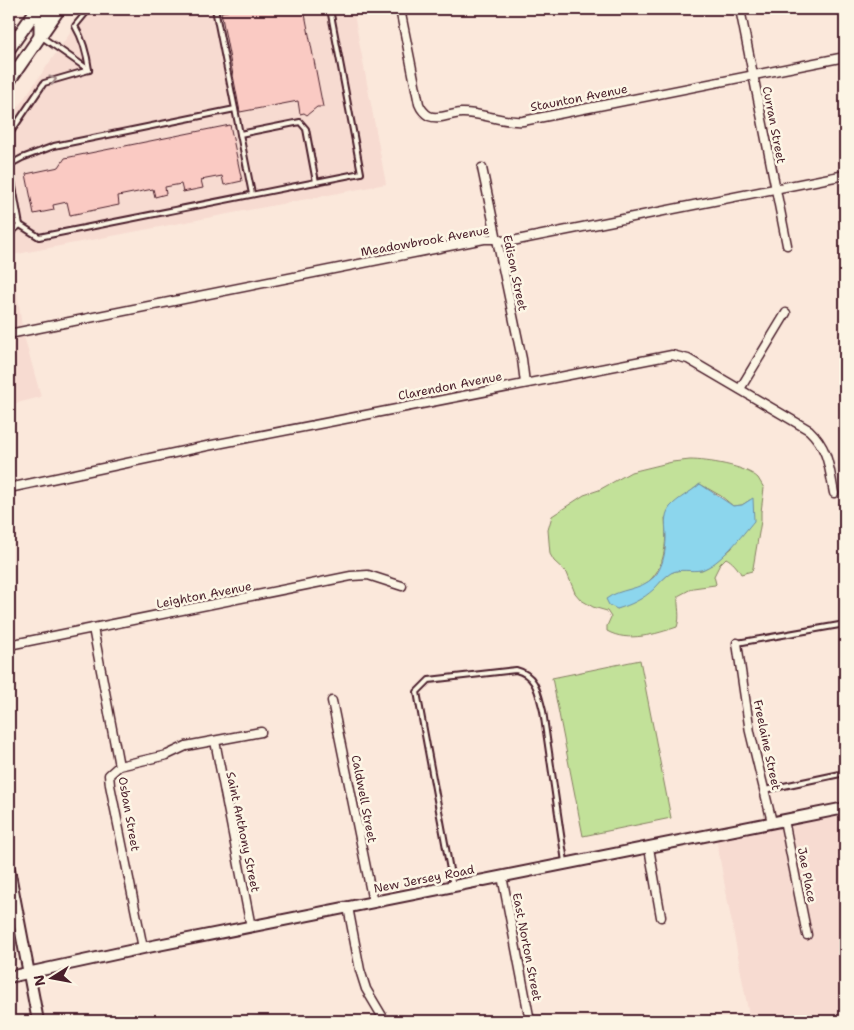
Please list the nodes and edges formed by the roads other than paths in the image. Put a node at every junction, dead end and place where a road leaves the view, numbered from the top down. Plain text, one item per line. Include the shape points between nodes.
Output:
1 (37, 9) edge
2 (47, 9) edge
3 (59, 9) edge
4 (89, 9) edge
5 (215, 9) edge
6 (330, 9) edge
7 (411, 9) edge
8 (740, 9) edge
9 (400, 10) edge
10 (40, 36) junction
11 (9, 49) edge
12 (845, 57) edge
13 (89, 70) junction
14 (753, 75) junction
15 (9, 81) edge
16 (235, 109) junction
17 (240, 134) junction
18 (9, 135) edge
19 (9, 165) edge
20 (482, 168) dead end
21 (845, 175) edge
22 (316, 182) junction
23 (776, 189) junction
24 (252, 194) junction
25 (9, 216) edge
26 (20, 225) junction
27 (9, 234) edge
28 (496, 239) junction
29 (787, 245) dead end
30 (786, 313) dead end
31 (9, 333) edge
32 (525, 383) junction
33 (740, 389) junction
34 (9, 488) edge
35 (834, 493) dead end
36 (402, 586) dead end
37 (845, 624) edge
38 (93, 628) junction
39 (737, 643) joint
40 (9, 645) edge
41 (332, 701) dead end
42 (262, 732) dead end
43 (215, 741) junction
44 (119, 766) junction
45 (845, 774) edge
46 (765, 790) junction
47 (845, 808) edge
48 (784, 820) junction
49 (772, 822) junction
50 (649, 848) junction
51 (565, 864) junction
52 (9, 869) edge
53 (502, 876) junction
54 (453, 886) junction
55 (373, 902) junction
56 (348, 907) junction
57 (661, 917) dead end
58 (252, 927) junction
59 (807, 935) dead end
60 (143, 948) junction
61 (29, 973) junction
62 (9, 977) edge
63 (38, 1021) edge
64 (385, 1021) edge
65 (530, 1021) edge

1 - 11 main road
2 - 10 main road via 40,22
3 - 10 main road
4 - 13 lane via 75,26 82,37
5 - 16 lane
6 - 22 lane via 361,173
7 - 9 street
8 - 14 street, Curran Street
9 - 14 street, Staunton Avenue via 418,104 429,116 472,113 503,121 524,121
10 - 13 lane
10 - 15 main road
12 - 14 street, Staunton Avenue
18 -> 13 lane via 44,83
14 - 23 street, Curran Street
16 - 17 lane
16 - 19 lane via 54,146
17 - 22 lane via 300,122 306,129
17 - 24 lane
19 - 26 lane
20 - 28 street, Edison Street
21 - 23 street, Meadowbrook Avenue
22 - 24 lane
23 - 28 street, Meadowbrook Avenue via 507,242
23 - 29 street, Curran Street
24 - 26 lane via 39,237
25 - 26 lane
26 - 27 lane
28 - 31 street, Meadowbrook Avenue
28 - 32 street, Edison Street
30 - 33 street
32 - 33 street, Clarendon Avenue via 672,354 688,358
32 - 34 street, Clarendon Avenue
33 - 35 street, Clarendon Avenue via 810,430 820,440 827,453
36 - 38 street, Leighton Avenue via 368,575 351,576
37 - 39 lane
38 - 40 street, Leighton Avenue
38 - 44 street, Osban Street
39 - 46 street, Freelaine Street via 750,732
41 - 55 street, Caldwell Street
42 - 43 street
43 - 44 street
43 - 58 street, Saint Anthony Street
44 - 60 street, Osban Street via 109,775
45 - 46 lane
46 - 49 street, Freelaine Street
47 - 48 street, New Jersey Road
48 - 49 street, New Jersey Road
48 - 59 street, Jae Place
49 - 50 street, New Jersey Road
50 - 51 street, New Jersey Road
50 - 57 street
51 - 53 street, New Jersey Road
51 - 54 lane via 543,711 531,678 516,670 429,680 417,692
52 - 61 street
53 - 54 street, New Jersey Road
53 - 65 street, East Norton Street
54 - 55 street, New Jersey Road
55 - 56 street, New Jersey Road
56 - 58 street, New Jersey Road
56 - 64 street via 366,989
58 - 60 street, New Jersey Road
60 - 61 street, New Jersey Road
61 - 62 street, New Jersey Road
61 - 63 street

